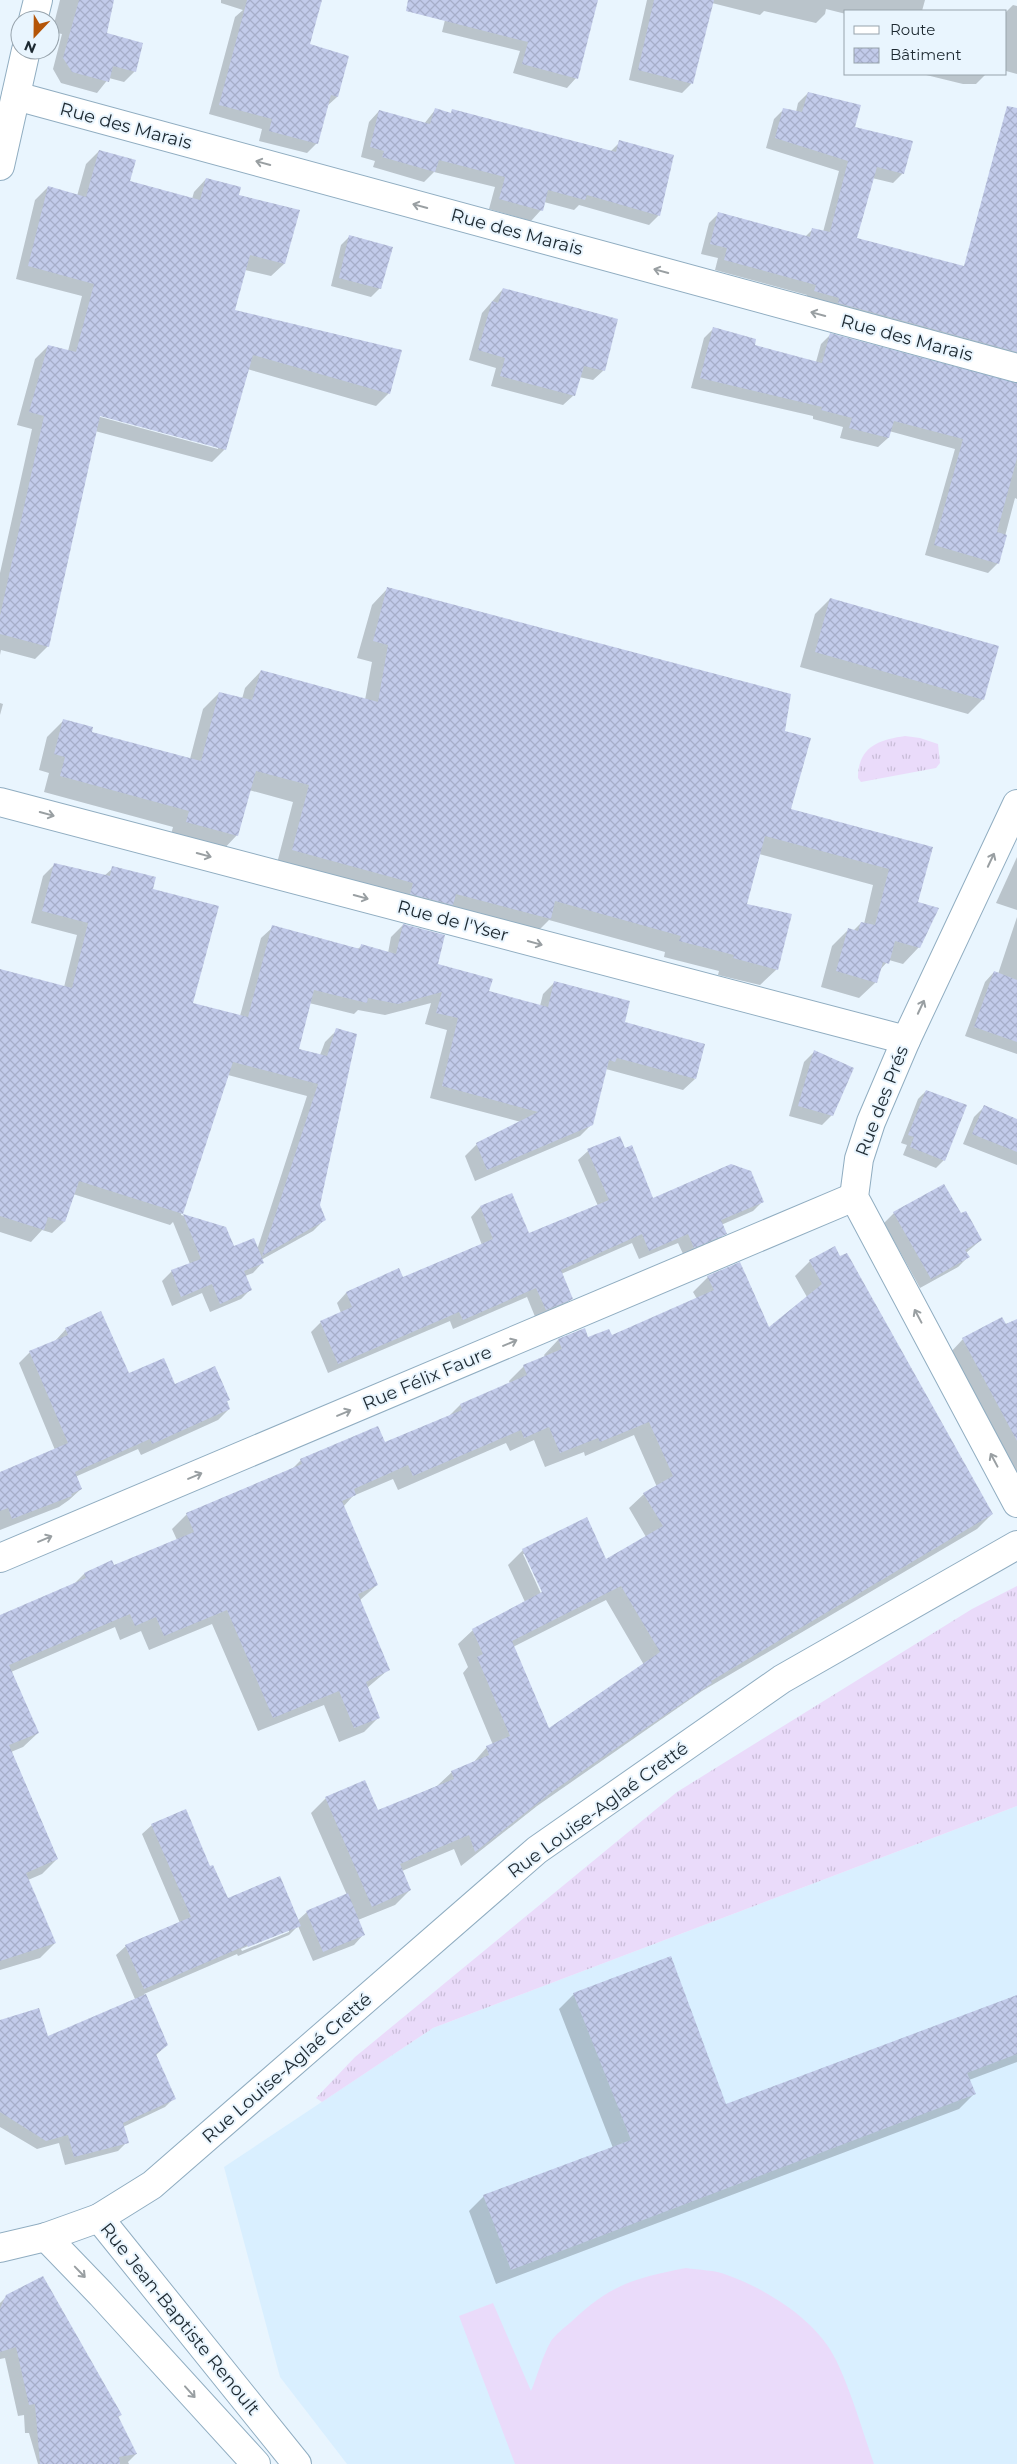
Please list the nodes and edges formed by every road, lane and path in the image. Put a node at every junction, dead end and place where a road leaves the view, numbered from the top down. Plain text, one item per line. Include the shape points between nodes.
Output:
1 (24, 60) edge
2 (16, 96) junction
3 (0, 166) edge
4 (1017, 368) edge
5 (0, 802) edge
6 (1017, 804) edge
7 (906, 1040) junction
8 (854, 1197) junction
9 (1017, 1503) edge
10 (1017, 1545) edge
11 (0, 1558) edge
12 (99, 2218) junction
13 (46, 2237) junction
14 (0, 2248) edge
15 (256, 2464) edge
16 (297, 2464) edge

1 - 2 street
2 - 3 street
4 -> 2 street, Rue des Marais
5 -> 7 street, Rue de l'Yser
7 -> 6 street, Rue des Prés
7 - 8 street, Rue des Prés via 870,1122 859,1159
9 -> 8 street
11 -> 8 street, Rue Félix Faure
10 - 12 street, Rue Louise-Aglaé Cretté via 782,1679 537,1850 152,2185
12 - 13 street, Rue Jean-Baptiste Renoult
12 - 16 street, Rue Jean-Baptiste Renoult
13 - 14 street, Rue Jean-Baptiste Renoult
13 -> 15 street, Rue Jean-Baptiste Renoult

